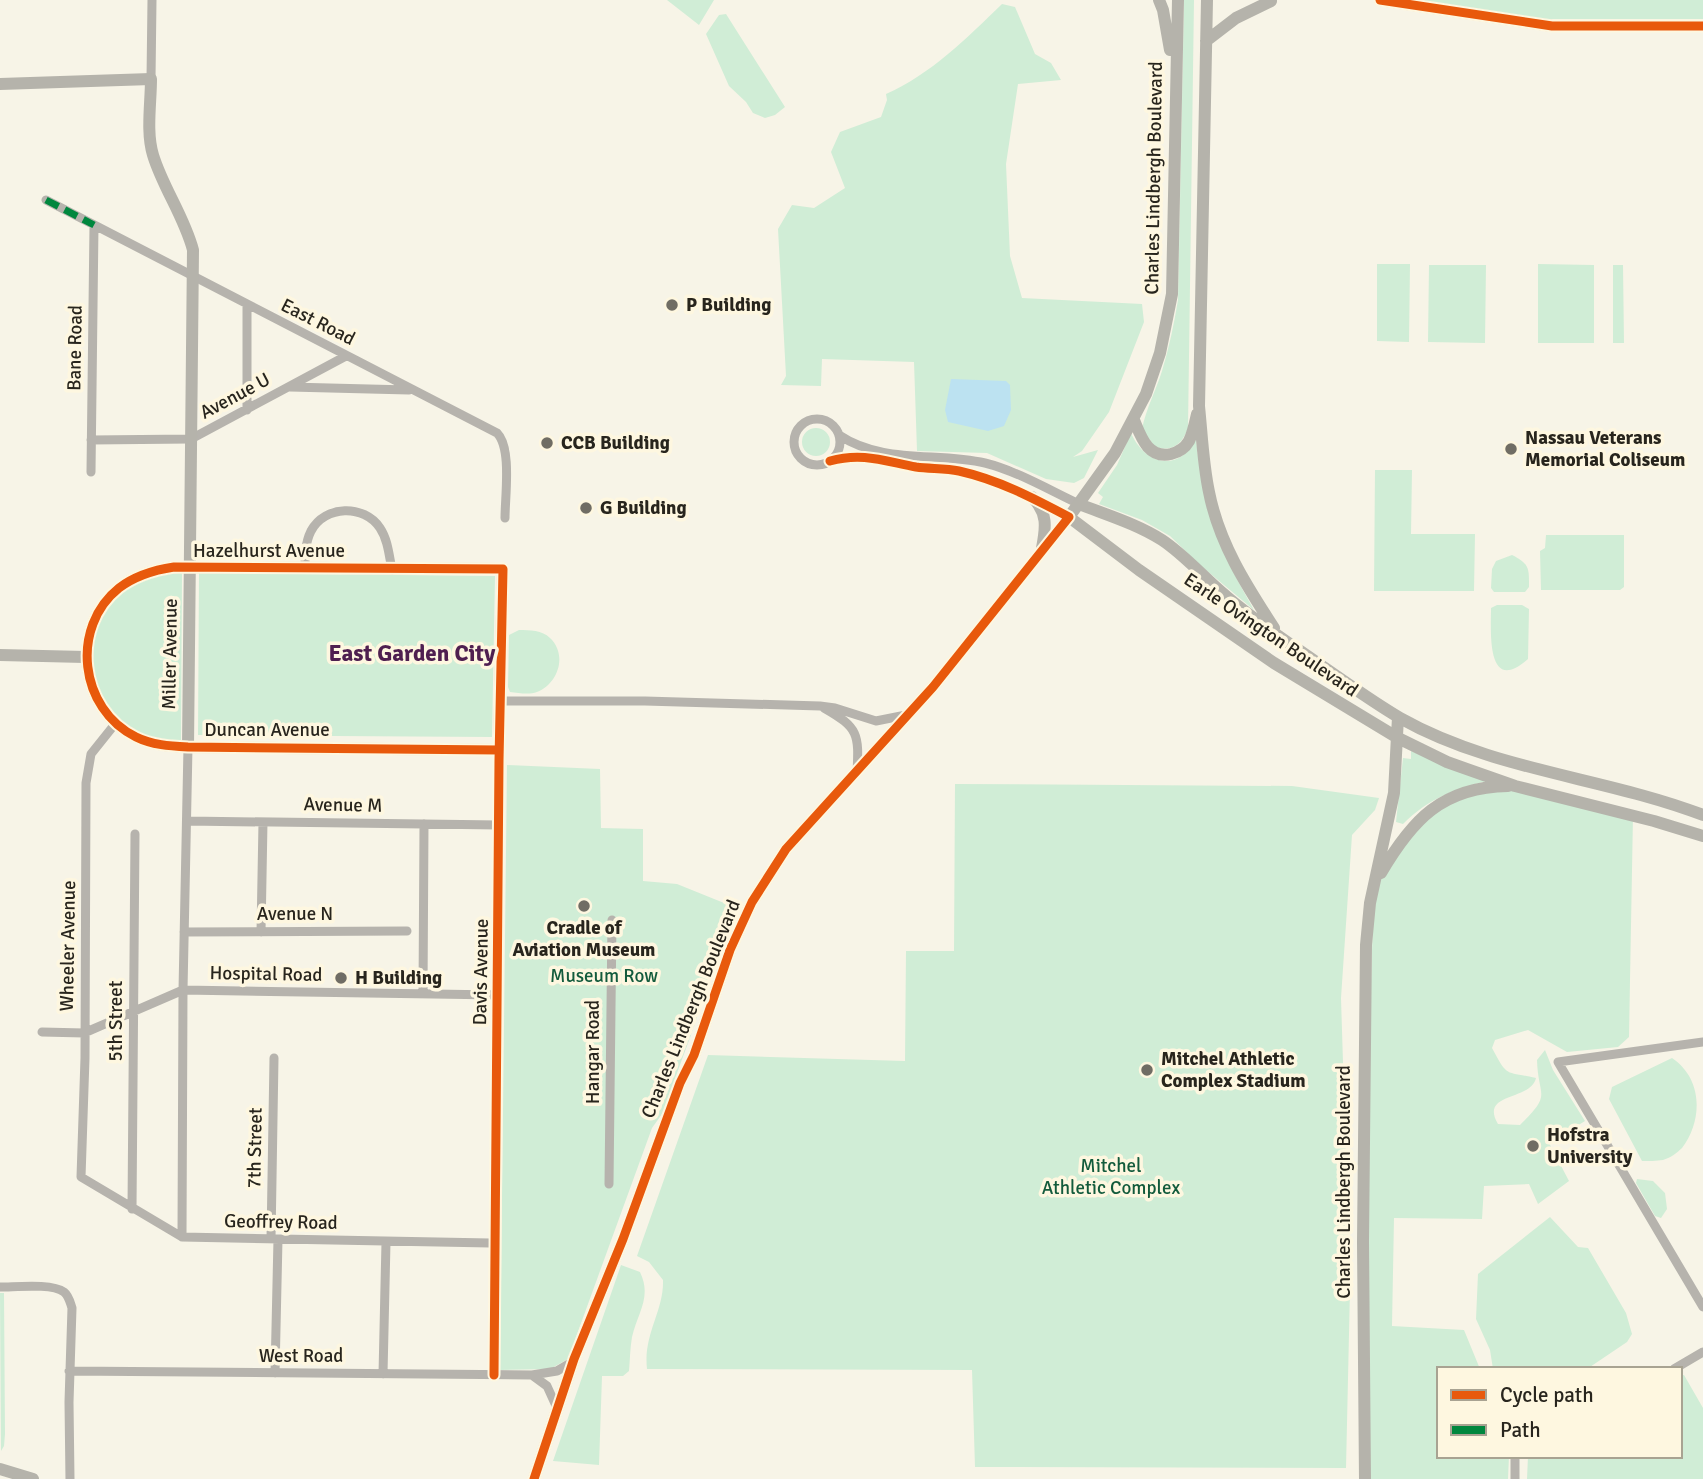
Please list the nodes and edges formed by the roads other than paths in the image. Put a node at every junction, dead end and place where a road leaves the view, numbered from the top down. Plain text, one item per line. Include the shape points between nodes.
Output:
1 (152, 0) edge
2 (1159, 0) edge
3 (1178, 0) edge
4 (1207, 0) edge
5 (1248, 0) edge
6 (1272, 0) edge
7 (1380, 0) edge
8 (1703, 26) edge
9 (1206, 41) junction
10 (150, 79) junction
11 (0, 83) edge
12 (1176, 90) junction
13 (46, 200) dead end
14 (94, 225) junction
15 (193, 276) junction
16 (247, 304) junction
17 (346, 356) junction
18 (288, 387) junction
19 (412, 390) junction
20 (1199, 406) junction
21 (247, 410) junction
22 (1133, 420) junction
23 (839, 435) junction
24 (191, 439) junction
25 (91, 440) junction
26 (830, 461) junction
27 (91, 472) dead end
28 (1032, 497) junction
29 (1079, 504) junction
30 (1069, 517) junction
31 (505, 518) dead end
32 (1041, 551) junction
33 (190, 568) junction
34 (304, 569) junction
35 (503, 569) joint
36 (392, 570) junction
37 (1280, 637) junction
38 (0, 655) edge
39 (85, 657) junction
40 (500, 701) junction
41 (820, 706) junction
42 (908, 715) junction
43 (1398, 717) junction
44 (115, 724) junction
45 (1398, 738) junction
46 (188, 747) junction
47 (499, 750) junction
48 (857, 773) junction
49 (1515, 786) junction
50 (1703, 815) edge
51 (187, 821) junction
52 (263, 822) junction
53 (424, 824) junction
54 (499, 825) junction
55 (135, 834) dead end
56 (1703, 836) edge
57 (1374, 886) junction
58 (612, 920) dead end
59 (407, 931) dead end
60 (184, 932) junction
61 (261, 932) junction
62 (183, 990) junction
63 (423, 994) junction
64 (498, 995) junction
65 (134, 1012) junction
66 (42, 1032) dead end
67 (85, 1033) junction
68 (1703, 1042) edge
69 (274, 1058) dead end
70 (81, 1177) joint
71 (609, 1184) dead end
72 (132, 1209) junction
73 (182, 1237) junction
74 (275, 1239) junction
75 (386, 1242) junction
76 (496, 1245) junction
77 (0, 1287) edge
78 (1703, 1307) edge
79 (1703, 1352) edge
80 (574, 1361) junction
81 (1677, 1367) edge
82 (69, 1371) junction
83 (275, 1373) junction
84 (383, 1374) junction
85 (494, 1375) junction
86 (532, 1375) junction
87 (557, 1408) junction
88 (1516, 1458) edge
89 (0, 1469) edge
90 (33, 1479) edge
91 (70, 1479) edge
92 (534, 1479) edge
93 (1365, 1479) edge
94 (1515, 1479) edge

1 - 10 street
2 - 12 street
3 - 12 street, Charles Lindbergh Boulevard
4 - 9 street
5 - 6 street
6 - 9 street via 1236,18
7 - 8 street via 1552,26
9 - 20 street
10 - 11 street
10 - 15 street, Miller Avenue via 153,155 188,229
12 - 22 street, Charles Lindbergh Boulevard via 1172,294 1160,352
13 - 14 street, East Road
14 - 15 street, East Road
14 - 25 street, Bane Road
15 - 16 street, East Road
15 - 24 street, Miller Avenue
16 - 17 street, East Road
16 - 21 street
17 - 18 street, Avenue U
17 - 19 street, East Road
18 - 19 street
18 - 21 street, Avenue U
19 - 31 street, East Road via 502,439 506,450
20 - 22 street via 1188,444 1170,454 1147,448
20 - 37 street via 1208,491 1220,531 1244,581
21 - 24 street, Avenue U
22 - 29 street, Charles Lindbergh Boulevard
23 - 26 street via 839,449
23 - 26 street via 832,424 819,419 804,423 794,435 794,449 802,460 814,465
23 - 29 street, Earle Ovington Boulevard via 862,448 989,464
24 - 25 street, Avenue U
24 - 33 street, Miller Avenue
25 - 27 street, Bane Road
26 - 28 street, Earle Ovington Boulevard via 867,456 920,468 956,470
28 - 30 street, Earle Ovington Boulevard
28 - 32 street via 1046,521
29 - 30 street, Charles Lindbergh Boulevard
29 - 37 street, Earle Ovington Boulevard via 1161,540
30 - 32 street, Charles Lindbergh Boulevard
30 - 45 street, Earle Ovington Boulevard via 1273,663
32 - 42 street, Charles Lindbergh Boulevard
33 - 34 street, Hazelhurst Avenue
33 - 39 street, Hazelhurst Avenue via 150,571 119,588 95,617
33 - 46 street, Miller Avenue
34 - 36 street, Hazelhurst Avenue
34 - 36 street via 313,528 328,515 347,510 365,514 378,525 386,538
35 - 36 street, Hazelhurst Avenue
35 - 40 street, Davis Avenue
37 - 43 street, Earle Ovington Boulevard
38 - 39 street
39 - 44 street, Duncan Avenue via 94,693
40 - 41 street
40 - 47 street, Davis Avenue
41 - 42 street via 876,721
41 - 48 street via 850,726 857,739
42 - 48 street, Charles Lindbergh Boulevard
43 - 45 street, Charles Lindbergh Boulevard
43 - 50 street, Earle Ovington Boulevard via 1494,758 1636,793
44 - 46 street, Duncan Avenue via 153,744
44 - 67 street, Wheeler Avenue via 91,754 86,783
45 - 49 street, Earle Ovington Boulevard via 1447,762
45 - 57 street, Charles Lindbergh Boulevard via 1394,793
46 - 47 street, Duncan Avenue
46 - 51 street, Miller Avenue
47 - 54 street, Davis Avenue
48 - 80 street, Charles Lindbergh Boulevard via 786,849 752,902
49 - 56 street, Earle Ovington Boulevard
49 - 57 street via 1471,790 1425,814 1405,834
51 - 52 street, Avenue M
51 - 60 street, Miller Avenue
52 - 53 street, Avenue M
52 - 61 street
53 - 54 street, Avenue M
53 - 63 street
54 - 64 street, Davis Avenue
55 - 65 street, 5th Street
57 - 93 street, Charles Lindbergh Boulevard via 1367,932 1363,1049
58 - 71 street, Hangar Road
59 - 61 street, Avenue N
60 - 61 street, Avenue N
60 - 62 street, Miller Avenue
62 - 63 street, Hospital Road
62 - 65 street, Hospital Road
62 - 73 street, Miller Avenue
63 - 64 street, Hospital Road
64 - 76 street, Davis Avenue
65 - 67 street, Hospital Road
65 - 72 street, 5th Street
66 - 67 street, Hospital Road
67 - 70 street, Wheeler Avenue
68 - 78 street via 1558,1062
69 - 74 street, 7th Street
70 - 72 street, Geoffrey Road
72 - 73 street, Geoffrey Road
73 - 74 street, Geoffrey Road
74 - 75 street, Geoffrey Road
74 - 83 street, 7th Street
75 - 76 street, Geoffrey Road
75 - 84 street
76 - 85 street, Davis Avenue
77 - 82 street via 54,1287 65,1293 72,1308
79 - 81 street
80 - 86 street, West Road via 557,1371
80 - 87 street, Charles Lindbergh Boulevard
82 - 83 street, West Road
82 - 91 street
83 - 84 street, West Road
84 - 85 street, West Road
85 - 86 street, West Road
86 - 87 street via 547,1386
87 - 92 street, Charles Lindbergh Boulevard
88 - 94 street
89 - 90 street

